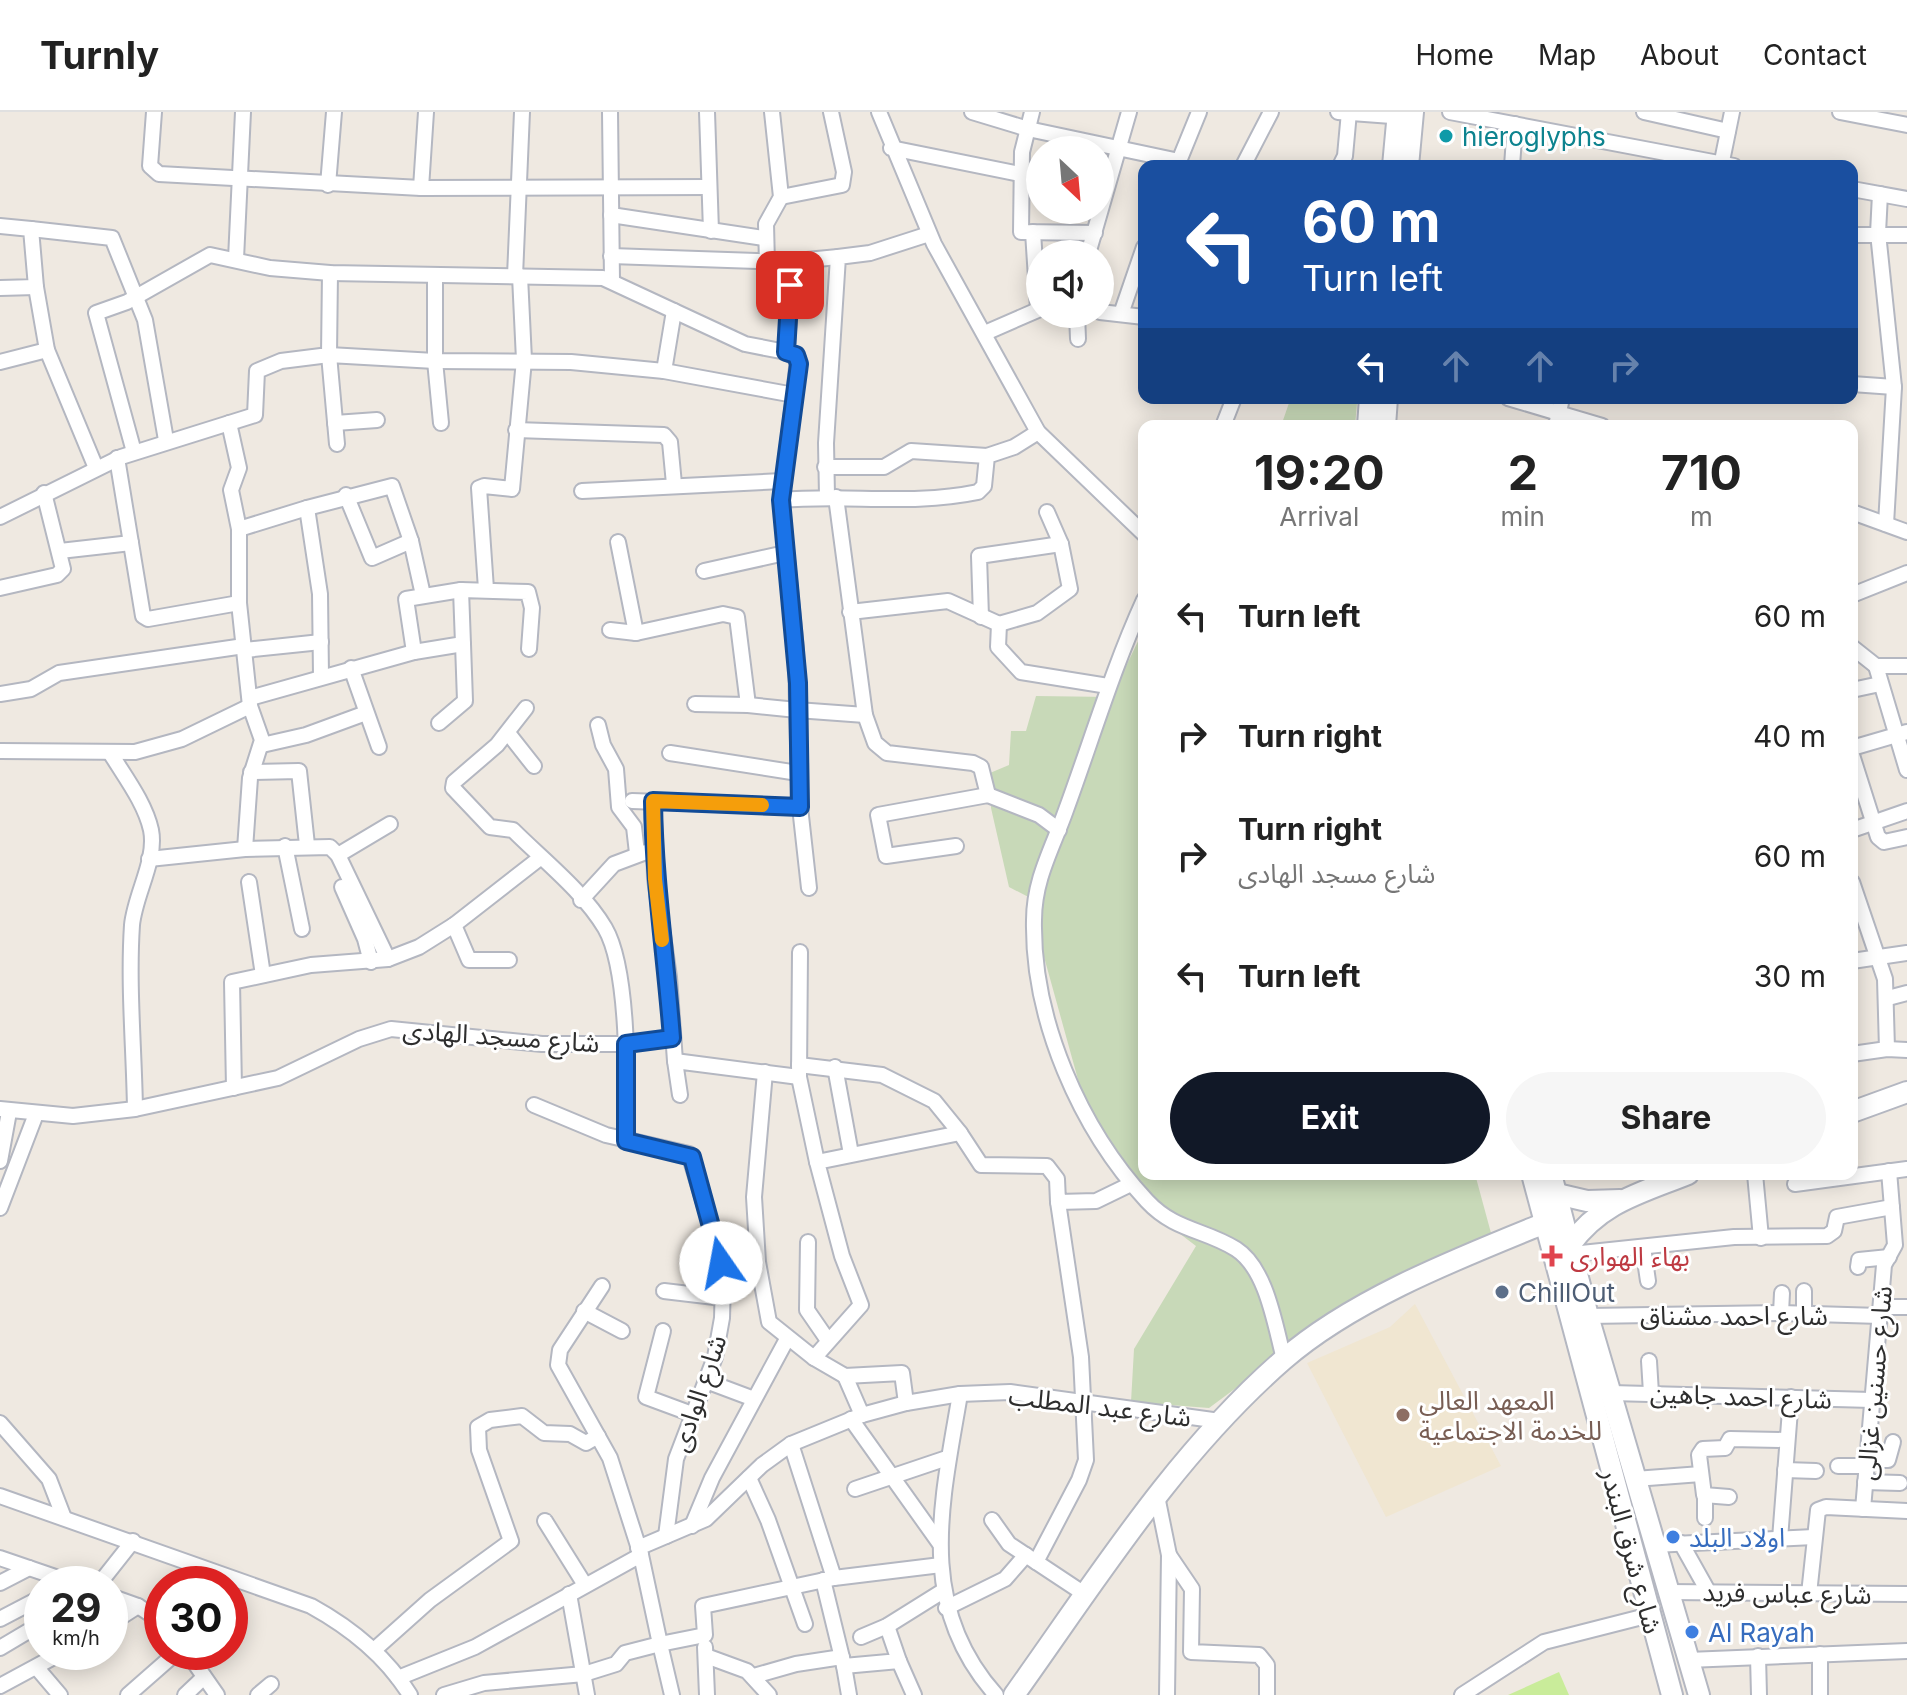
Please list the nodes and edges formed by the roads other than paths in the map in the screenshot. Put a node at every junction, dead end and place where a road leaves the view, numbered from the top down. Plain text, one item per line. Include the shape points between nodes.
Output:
1 (154, 112) edge
2 (243, 112) edge
3 (334, 112) edge
4 (426, 112) edge
5 (522, 112) edge
6 (610, 112) edge
7 (707, 112) edge
8 (772, 112) edge
9 (831, 112) edge
10 (879, 112) edge
11 (972, 112) edge
12 (1032, 112) edge
13 (1129, 112) edge
14 (1199, 112) edge
15 (1271, 112) edge
16 (1450, 112) edge
17 (1644, 112) edge
18 (1732, 112) edge
19 (1840, 112) edge
20 (1345, 113) edge
21 (1405, 115) edge
22 (1515, 124) junction
23 (1907, 125) edge
24 (1028, 129) junction
25 (1728, 131) junction
26 (891, 148) junction
27 (1118, 148) junction
28 (1114, 159) edge
29 (1163, 160) edge
30 (1180, 160) edge
31 (1246, 160) edge
32 (1343, 160) edge
33 (1394, 160) edge
34 (1408, 160) edge
35 (1512, 160) edge
36 (1699, 160) edge
37 (1725, 160) edge
38 (1021, 175) junction
39 (1026, 176) edge
40 (239, 181) junction
41 (328, 185) junction
42 (610, 187) junction
43 (709, 187) junction
44 (421, 188) junction
45 (516, 189) junction
46 (1858, 190) edge
47 (1880, 194) junction
48 (781, 197) junction
49 (1907, 199) edge
50 (611, 215) junction
51 (1097, 224) edge
52 (0, 226) edge
53 (31, 229) junction
54 (711, 231) junction
55 (1033, 232) junction
56 (1095, 233) junction
57 (1878, 233) junction
58 (929, 234) junction
59 (1858, 235) edge
60 (1907, 235) edge
61 (764, 238) junction
62 (1034, 240) edge
63 (1093, 240) edge
64 (611, 256) junction
65 (838, 257) junction
66 (236, 259) junction
67 (786, 262) junction
68 (767, 264) junction
69 (1138, 264) edge
70 (330, 273) junction
71 (435, 275) junction
72 (518, 276) junction
73 (612, 280) junction
74 (36, 287) junction
75 (0, 288) edge
76 (136, 295) junction
77 (674, 311) junction
78 (1114, 313) edge
79 (1121, 314) junction
80 (1026, 315) edge
81 (1138, 316) edge
82 (1078, 328) edge
83 (985, 333) junction
84 (1078, 339) dead end
85 (47, 350) junction
86 (786, 352) junction
87 (329, 355) junction
88 (524, 360) junction
89 (435, 361) junction
90 (0, 362) edge
91 (664, 371) junction
92 (1858, 384) edge
93 (1894, 387) junction
94 (794, 395) junction
95 (1530, 404) edge
96 (1559, 412) edge
97 (377, 420) dead end
98 (1584, 420) edge
99 (229, 423) junction
100 (335, 423) junction
101 (441, 423) dead end
102 (516, 430) junction
103 (1038, 432) junction
104 (166, 440) junction
105 (337, 444) dead end
106 (134, 452) junction
107 (987, 456) junction
108 (117, 458) junction
109 (825, 467) junction
110 (96, 468) junction
111 (782, 481) junction
112 (674, 484) junction
113 (582, 491) dead end
114 (44, 493) junction
115 (346, 495) junction
116 (831, 497) junction
117 (781, 500) junction
118 (307, 508) junction
119 (1047, 512) dead end
120 (1858, 514) edge
121 (0, 517) edge
122 (1886, 524) junction
123 (1138, 528) edge
124 (239, 529) junction
125 (1907, 532) edge
126 (411, 541) junction
127 (618, 542) dead end
128 (131, 543) junction
129 (1061, 544) junction
130 (60, 551) junction
131 (785, 553) junction
132 (704, 571) dead end
133 (1907, 573) edge
134 (0, 588) edge
135 (486, 589) junction
136 (461, 590) junction
137 (1858, 593) edge
138 (423, 595) junction
139 (239, 603) junction
140 (850, 612) junction
141 (1138, 614) edge
142 (981, 617) junction
143 (999, 624) junction
144 (610, 630) dead end
145 (636, 633) junction
146 (321, 642) junction
147 (463, 644) junction
148 (245, 648) junction
149 (529, 649) dead end
150 (414, 652) junction
151 (1858, 652) edge
152 (1876, 666) junction
153 (1907, 666) edge
154 (351, 668) junction
155 (321, 676) junction
156 (1880, 684) junction
157 (1108, 686) junction
158 (1858, 689) edge
159 (0, 694) edge
160 (250, 702) junction
161 (695, 704) dead end
162 (748, 705) junction
163 (526, 708) dead end
164 (797, 710) junction
165 (366, 713) junction
166 (865, 715) junction
167 (439, 723) dead end
168 (598, 725) dead end
169 (508, 733) junction
170 (1901, 734) edge
171 (262, 745) junction
172 (1858, 746) edge
173 (379, 747) dead end
174 (0, 751) edge
175 (670, 753) dead end
176 (111, 754) junction
177 (534, 766) dead end
178 (1907, 770) edge
179 (251, 772) junction
180 (798, 773) junction
181 (1858, 788) edge
182 (988, 795) junction
183 (632, 801) dead end
184 (653, 801) junction
185 (800, 807) junction
186 (1907, 811) edge
187 (1873, 822) junction
188 (390, 824) dead end
189 (1858, 828) edge
190 (1059, 830) junction
191 (1907, 837) edge
192 (307, 845) junction
193 (285, 846) junction
194 (956, 846) dead end
195 (245, 849) junction
196 (637, 853) junction
197 (654, 853) junction
198 (338, 855) junction
199 (540, 858) junction
200 (149, 859) junction
201 (249, 882) dead end
202 (342, 887) dead end
203 (809, 888) dead end
204 (1858, 898) edge
205 (581, 900) junction
206 (454, 925) junction
207 (302, 929) dead end
208 (800, 952) dead end
209 (1907, 953) edge
210 (388, 959) junction
211 (1880, 959) junction
212 (509, 960) dead end
213 (1858, 961) edge
214 (371, 962) junction
215 (263, 975) junction
216 (1907, 993) edge
217 (1888, 998) junction
218 (672, 1038) junction
219 (626, 1044) junction
220 (1887, 1049) junction
221 (1907, 1050) edge
222 (1858, 1053) edge
223 (675, 1061) junction
224 (835, 1067) junction
225 (799, 1071) junction
226 (765, 1072) junction
227 (234, 1088) junction
228 (1907, 1092) edge
229 (680, 1095) dead end
230 (534, 1105) dead end
231 (135, 1109) junction
232 (1858, 1110) edge
233 (4, 1111) edge
234 (36, 1114) junction
235 (960, 1133) junction
236 (626, 1141) junction
237 (851, 1154) junction
238 (0, 1161) edge
239 (817, 1162) junction
240 (1907, 1169) edge
241 (1889, 1171) junction
242 (1858, 1175) edge
243 (1534, 1180) edge
244 (1553, 1180) edge
245 (1673, 1180) edge
246 (1756, 1180) edge
247 (1824, 1180) edge
248 (1131, 1184) junction
249 (1795, 1184) dead end
250 (1557, 1194) junction
251 (1624, 1199) junction
252 (1058, 1202) junction
253 (1892, 1207) junction
254 (0, 1208) edge
255 (1545, 1223) junction
256 (1761, 1238) junction
257 (808, 1242) dead end
258 (1643, 1247) junction
259 (1571, 1250) junction
260 (1896, 1254) edge
261 (1858, 1267) dead end
262 (1648, 1281) dead end
263 (602, 1286) dead end
264 (664, 1291) dead end
265 (1804, 1291) dead end
266 (1782, 1293) dead end
267 (723, 1298) junction
268 (1907, 1307) edge
269 (584, 1311) junction
270 (1880, 1312) junction
271 (1781, 1313) junction
272 (1804, 1314) junction
273 (1588, 1316) junction
274 (622, 1331) dead end
275 (663, 1331) dead end
276 (787, 1339) junction
277 (827, 1339) junction
278 (814, 1358) junction
279 (1284, 1359) junction
280 (1649, 1361) dead end
281 (845, 1376) junction
282 (706, 1381) junction
283 (1611, 1393) junction
284 (1651, 1393) junction
285 (960, 1394) junction
286 (1791, 1397) junction
287 (754, 1399) junction
288 (1872, 1400) junction
289 (906, 1403) junction
290 (1084, 1404) junction
291 (692, 1414) junction
292 (856, 1417) junction
293 (1220, 1421) junction
294 (0, 1423) edge
295 (598, 1436) junction
296 (1787, 1440) junction
297 (1893, 1442) dead end
298 (791, 1444) junction
299 (947, 1458) junction
300 (1867, 1463) junction
301 (1838, 1466) dead end
302 (1785, 1470) junction
303 (1816, 1471) dead end
304 (1701, 1474) junction
305 (891, 1476) junction
306 (749, 1478) junction
307 (1635, 1479) junction
308 (1865, 1482) junction
309 (1900, 1483) dead end
310 (855, 1489) dead end
311 (0, 1496) edge
312 (1157, 1496) junction
313 (1705, 1497) junction
314 (1729, 1497) dead end
315 (1863, 1509) junction
316 (1907, 1511) edge
317 (64, 1518) junction
318 (1705, 1518) dead end
319 (992, 1520) dead end
320 (545, 1521) dead end
321 (692, 1526) junction
322 (666, 1536) junction
323 (1814, 1537) junction
324 (1780, 1539) junction
325 (133, 1541) junction
326 (1681, 1543) junction
327 (940, 1544) junction
328 (1654, 1545) junction
329 (640, 1551) junction
330 (1169, 1555) junction
331 (0, 1558) edge
332 (1031, 1558) junction
333 (941, 1565) junction
334 (24, 1566) edge
335 (113, 1566) edge
336 (24, 1571) edge
337 (828, 1579) junction
338 (0, 1583) edge
339 (585, 1585) junction
340 (792, 1586) junction
341 (943, 1591) junction
342 (1667, 1592) junction
343 (1709, 1593) junction
344 (569, 1594) junction
345 (1809, 1594) junction
346 (1907, 1594) edge
347 (1086, 1595) junction
348 (128, 1602) edge
349 (24, 1606) edge
350 (138, 1606) junction
351 (946, 1608) junction
352 (144, 1610) edge
353 (128, 1612) edge
354 (1650, 1615) junction
355 (0, 1619) edge
356 (805, 1624) dead end
357 (887, 1626) junction
358 (24, 1634) edge
359 (705, 1635) junction
360 (861, 1637) dead end
361 (660, 1644) junction
362 (0, 1648) edge
363 (374, 1650) junction
364 (1907, 1651) edge
365 (1168, 1652) junction
366 (1191, 1652) junction
367 (1820, 1654) junction
368 (706, 1656) junction
369 (1758, 1656) junction
370 (1688, 1660) junction
371 (899, 1661) junction
372 (843, 1662) junction
373 (33, 1670) edge
374 (38, 1670) edge
375 (156, 1670) edge
376 (199, 1670) edge
377 (584, 1674) junction
378 (754, 1676) junction
379 (204, 1677) junction
380 (398, 1678) junction
381 (271, 1684) dead end
382 (0, 1686) edge
383 (486, 1689) edge
384 (990, 1693) edge
385 (55, 1694) edge
386 (128, 1695) edge
387 (185, 1695) edge
388 (217, 1695) edge
389 (258, 1695) edge
390 (410, 1695) edge
391 (444, 1695) edge
392 (587, 1695) edge
393 (672, 1695) edge
394 (707, 1695) edge
395 (769, 1695) edge
396 (849, 1695) edge
397 (914, 1695) edge
398 (1014, 1695) edge
399 (1167, 1695) edge
400 (1267, 1695) edge
401 (1462, 1695) edge
402 (1672, 1695) edge
403 (1699, 1695) edge
404 (1759, 1695) edge
405 (1820, 1695) edge

1 - 40 street via 150,161 155,173
2 - 40 street
3 - 41 street
4 - 44 street
5 - 45 street
6 - 42 street
7 - 43 street
8 - 48 street
9 - 48 street via 842,185
10 - 26 street
11 - 24 street
12 - 24 street
13 - 27 street
14 - 30 street
15 - 31 street
16 - 22 street
17 - 25 street
18 - 25 street
19 - 23 street
20 - 21 street
20 - 32 street
21 - 33 main road
21 - 34 main road
22 - 35 street
22 - 36 street
24 - 27 street
24 - 38 street
25 - 37 street
26 - 38 street
26 - 58 street
27 - 28 street
27 - 29 street
38 - 39 street
38 - 55 street via 1020,230
40 - 41 street
40 - 66 street
41 - 44 street
42 - 43 street
42 - 45 street
42 - 50 street
43 - 54 street
44 - 45 street
45 - 72 street
46 - 47 street
47 - 49 street
47 - 57 street
48 - 61 street
50 - 54 street
50 - 64 street
51 - 56 street
52 - 53 street
53 - 74 street
53 - 76 street via 109,237
54 - 61 street
55 - 56 street
55 - 62 street
56 - 63 street
57 - 59 street
57 - 60 street
57 - 93 street
58 - 65 street
58 - 83 street
61 - 68 street
64 - 68 street
64 - 73 street
65 - 67 street
65 - 109 street
66 - 70 street
66 - 76 street via 206,256
67 - 68 street
67 - 86 street via 791,299
69 - 79 street
70 - 71 street
70 - 87 street
71 - 72 street
71 - 89 street
72 - 73 street
72 - 88 street
73 - 77 street
74 - 75 street
74 - 85 street
76 - 104 street
76 - 106 street via 95,316
77 - 86 street via 745,344
77 - 91 street
78 - 79 street
79 - 81 street
80 - 83 street
82 - 84 street
83 - 103 street
85 - 90 street
85 - 110 street
86 - 94 street via 798,359
87 - 89 street
87 - 99 street via 281,361 257,371 258,412
87 - 100 street
88 - 89 street
88 - 91 street
88 - 102 street
89 - 101 street
91 - 94 street
92 - 93 street
93 - 122 street
94 - 111 street
95 - 96 street
96 - 98 street
97 - 100 street
99 - 104 street
99 - 124 street via 239,468 231,490
100 - 105 street
102 - 112 street via 664,435 670,442
102 - 135 street via 512,489 479,488
103 - 107 street
103 - 123 street
104 - 106 street
106 - 108 street
107 - 109 street via 911,451 884,467
107 - 116 street via 984,486 978,492 910,502
108 - 110 street
108 - 128 street
109 - 116 street
110 - 114 street
111 - 112 street
111 - 117 street
112 - 113 street
114 - 121 street
114 - 130 street
115 - 118 street
115 - 126 street via 392,486
115 - 126 street via 372,558
116 - 117 street
116 - 140 street
117 - 131 street
118 - 124 street
118 - 146 street
119 - 129 street
120 - 122 street
122 - 125 street
124 - 139 street
126 - 138 street
127 - 145 street
128 - 130 street
128 - 139 street via 145,618
129 - 142 street via 979,556
129 - 143 street via 1068,593 1037,613
130 - 134 street via 63,569 57,575
131 - 132 street
131 - 164 street
133 - 137 street
135 - 136 street
135 - 149 street via 530,594
136 - 138 street
136 - 147 street
138 - 150 street via 406,599
139 - 148 street
140 - 142 street via 939,601
140 - 166 street
141 - 157 street
142 - 143 street
143 - 157 street via 998,647 1021,672
144 - 145 street
145 - 162 street via 723,614 737,617
146 - 148 street
146 - 155 street
147 - 150 street
147 - 167 street via 465,701
148 - 159 street via 59,673 31,689
148 - 160 street
150 - 154 street
151 - 152 street
152 - 153 street
152 - 156 street
154 - 155 street
154 - 165 street
155 - 160 street
156 - 158 street
156 - 170 street
157 - 190 street
160 - 171 street
160 - 176 street via 159,747
161 - 162 street
162 - 164 street
163 - 169 street
164 - 166 street
164 - 180 street
165 - 171 street
165 - 173 street
166 - 182 street via 887,753 973,763 981,767
168 - 196 street via 616,769 619,807 634,827
169 - 177 street
169 - 199 street via 453,788 490,827 511,828
170 - 172 street
170 - 178 street
171 - 179 street
174 - 176 street
175 - 180 street
176 - 200 street via 147,818
179 - 192 street via 299,771
179 - 195 street
180 - 185 street
181 - 187 street
182 - 190 street via 1039,815
182 - 194 street via 878,815 886,856
183 - 184 street
184 - 185 street
184 - 197 street
185 - 203 street
186 - 187 street
187 - 189 street
187 - 191 street via 1884,842
188 - 198 street
190 - 248 street via 1041,869 1037,893 1039,979 1077,1100
192 - 193 street
192 - 198 street via 330,847
193 - 195 street
193 - 207 street
195 - 200 street
196 - 197 street
196 - 205 street via 614,864
197 - 218 street
198 - 210 street
199 - 205 street
199 - 206 street
200 - 231 street via 132,929
201 - 215 street
202 - 214 street
204 - 211 street
205 - 219 street via 602,923 613,947
206 - 210 street
206 - 212 street via 469,960
208 - 225 street
209 - 211 street
210 - 214 street
211 - 213 street
211 - 217 street
214 - 215 street via 311,965
215 - 227 street via 229,986
216 - 217 street
217 - 220 street
218 - 219 street, شارع مسجد الهادى
218 - 223 street
219 - 227 street, شارع مسجد الهادى via 542,1044 391,1029 288,1075
219 - 236 street
220 - 221 street
220 - 222 street
223 - 226 street
223 - 229 street
224 - 225 street
224 - 235 street via 882,1075 906,1086 934,1101
224 - 237 street
225 - 226 street
225 - 239 street
226 - 276 street via 754,1227 769,1322
227 - 231 street, شارع مسجد الهادى
228 - 232 main road
230 - 236 street
231 - 234 street, شارع مسجد الهادى
233 - 234 street, شارع مسجد الهادى
233 - 238 street
234 - 254 street
235 - 237 street
235 - 252 street via 981,1165 1047,1166 1057,1179
236 - 267 street, شارع الوادى via 692,1157 711,1216
237 - 239 street
239 - 277 street via 842,1256 861,1301
240 - 241 street
241 - 242 street
241 - 253 street, شارع حسنين غزالى
243 - 255 main road, شارع شرق البندر
244 - 250 main road, شارع شرق البندر
245 - 251 main road
246 - 256 street
247 - 249 street
248 - 252 street via 1096,1201
248 - 279 street via 1167,1220 1238,1250 1250,1262
250 - 251 main road via 1587,1201
250 - 259 main road, شارع شرق البندر
251 - 259 main road via 1588,1221
252 - 290 street
253 - 256 street via 1837,1217 1830,1235
253 - 260 street, شارع حسنين غزالى
255 - 279 main road via 1435,1268
255 - 354 main road, شارع شرق البندر
256 - 258 street
257 - 277 street via 807,1310
258 - 259 street
258 - 262 street
259 - 273 main road, شارع شرق البندر
260 - 261 street via 1859,1260
260 - 270 street, شارع حسنين غزالى via 1884,1265
263 - 269 street
264 - 267 street
265 - 272 street
266 - 271 street
267 - 282 street, شارع الوادى via 720,1338
268 - 270 street, شارع احمد مشناق
269 - 274 street
269 - 295 street via 560,1350 558,1365
270 - 272 street, شارع احمد مشناق
270 - 288 street, شارع حسنين غزالى
271 - 272 street, شارع احمد مشناق
271 - 273 street, شارع احمد مشناق
273 - 283 main road, شارع شرق البندر
275 - 291 street via 646,1397
276 - 278 street
276 - 287 street
277 - 278 street
278 - 281 street
279 - 293 main road
280 - 284 street
281 - 289 street via 902,1373
281 - 292 street
282 - 287 street
282 - 291 street, شارع الوادى
283 - 284 street, شارع احمد جاهين
283 - 307 main road, شارع شرق البندر
284 - 286 street, شارع احمد جاهين
285 - 289 street, شارع عبد المطلب
285 - 290 street, شارع عبد المطلب via 1036,1394
285 - 299 street
286 - 288 street, شارع احمد جاهين
286 - 296 street
287 - 321 street
288 - 300 street, شارع حسنين غزالى
289 - 292 street, شارع عبد المطلب
290 - 293 street, شارع عبد المطلب
290 - 332 street via 1084,1468
291 - 322 street, شارع الوادى via 673,1471
292 - 298 street, شارع عبد المطلب
292 - 305 street
293 - 312 main road
294 - 317 street via 49,1479
295 - 329 street
295 - 363 street via 582,1443 570,1434 544,1433 522,1416 478,1427 475,1435 483,1464 511,1541 430,1600
296 - 302 street
296 - 304 street via 1730,1439 1725,1448 1703,1449
297 - 300 street via 1888,1460
298 - 306 street, شارع عبد المطلب
298 - 337 street
299 - 305 street
299 - 327 street
300 - 301 street
300 - 308 street, شارع حسنين غزالى
302 - 303 street
302 - 324 street
304 - 307 street
304 - 313 street
305 - 310 street
305 - 327 street
306 - 321 street, شارع عبد المطلب via 718,1510
306 - 340 street
307 - 328 main road, شارع شرق البندر
308 - 309 street
308 - 315 street, شارع حسنين غزالى
311 - 317 street
312 - 330 street
312 - 347 main road
313 - 314 street
313 - 318 street
315 - 316 street
315 - 323 street via 1821,1507
317 - 325 street
319 - 332 street via 1005,1541
320 - 339 street
321 - 322 street, شارع عبد المطلب
322 - 329 street, شارع عبد المطلب
323 - 324 street
323 - 345 street
324 - 326 street
325 - 335 street
325 - 363 street via 311,1606
326 - 328 street
326 - 343 street
327 - 333 street
328 - 342 main road, شارع شرق البندر
329 - 339 street, شارع عبد المطلب
329 - 361 street
330 - 365 street
330 - 366 street via 1192,1589
331 - 334 street
332 - 347 street
332 - 351 street via 1005,1579
333 - 337 street
333 - 341 street
336 - 338 street
337 - 340 street
337 - 372 street
339 - 344 street, شارع عبد المطلب
340 - 356 street
340 - 359 street via 707,1604 702,1612
341 - 351 street
341 - 357 street
342 - 343 street, شارع عباس فريد
342 - 370 main road, شارع شرق البندر
343 - 345 street, شارع عباس فريد
344 - 377 street
344 - 380 street, شارع عبد المطلب via 475,1647
345 - 346 street, شارع عباس فريد
347 - 398 main road
348 - 350 street
349 - 355 street
350 - 352 street
350 - 353 street
351 - 384 street
354 - 401 street via 1544,1642
354 - 402 main road, شارع شرق البندر
357 - 360 street
357 - 371 street
358 - 362 street
359 - 361 street
359 - 368 street
361 - 377 street via 625,1653 616,1664
361 - 393 street
363 - 380 street
364 - 367 street
365 - 366 street
365 - 399 street
366 - 400 street via 1259,1655 1267,1665
367 - 369 street
367 - 405 street
368 - 378 street
368 - 394 street
369 - 370 street
369 - 404 street
370 - 403 main road, شارع شرق البندر
371 - 372 street
371 - 397 street
372 - 378 street via 796,1664
372 - 396 street
373 - 382 street
374 - 385 street
375 - 386 street
376 - 379 street
377 - 383 street
377 - 392 street
378 - 395 street
379 - 387 street
379 - 388 street
380 - 390 street
381 - 389 street
383 - 391 street

